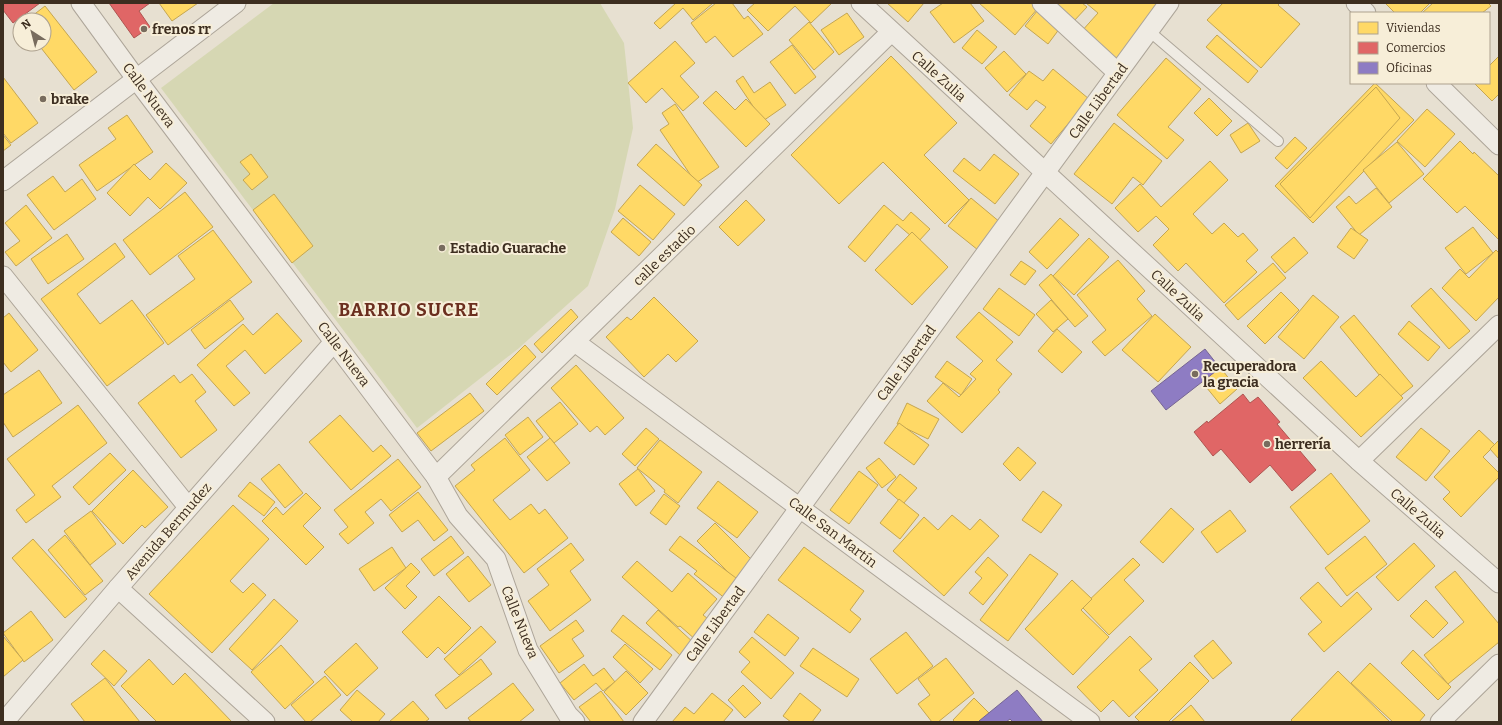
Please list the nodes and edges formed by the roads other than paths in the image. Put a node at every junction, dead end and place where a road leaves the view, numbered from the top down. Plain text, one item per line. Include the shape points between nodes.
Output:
1 (81, 3) edge
2 (236, 3) edge
3 (861, 3) edge
4 (1042, 3) edge
5 (1170, 3) edge
6 (1356, 3) edge
7 (1365, 12) edge
8 (1149, 31) junction
9 (891, 32) junction
10 (1118, 73) junction
11 (137, 80) junction
12 (1437, 84) edge
13 (1278, 141) dead end
14 (1499, 145) edge
15 (1045, 173) junction
16 (3, 181) edge
17 (3, 276) edge
18 (1499, 325) edge
19 (334, 342) junction
20 (575, 342) junction
21 (1359, 461) junction
22 (436, 477) junction
23 (188, 506) junction
24 (801, 508) junction
25 (1499, 583) edge
26 (118, 588) junction
27 (1499, 664) edge
28 (4, 722) edge
29 (265, 722) edge
30 (575, 722) edge
31 (643, 722) edge
32 (1090, 722) edge
33 (1440, 722) edge

1 - 11 street, Calle Nueva
2 - 11 street
3 - 9 street, Calle Zulia
4 - 10 street
5 - 8 street, Calle Libertad
6 - 7 street
8 - 10 street, Calle Libertad
8 - 13 lane
9 - 15 street, Calle Zulia
9 - 20 street, calle estadio
10 - 15 street, Calle Libertad
11 - 16 street
11 - 19 street, Calle Nueva
12 - 14 street
15 - 21 street, Calle Zulia
15 - 24 street, Calle Libertad
17 - 23 street
18 - 21 street
19 - 22 street, Calle Nueva
19 - 23 street, Avenida Bermudez
20 - 22 street, calle estadio
20 - 24 street, Calle San Martín
21 - 25 street, Calle Zulia
22 - 30 street, Calle Nueva via 458,516 496,559 528,650
23 - 26 street, Avenida Bermudez
24 - 31 street, Calle Libertad
24 - 32 street, Calle San Martín
26 - 28 street, Avenida Bermudez
26 - 29 street
27 - 33 street

